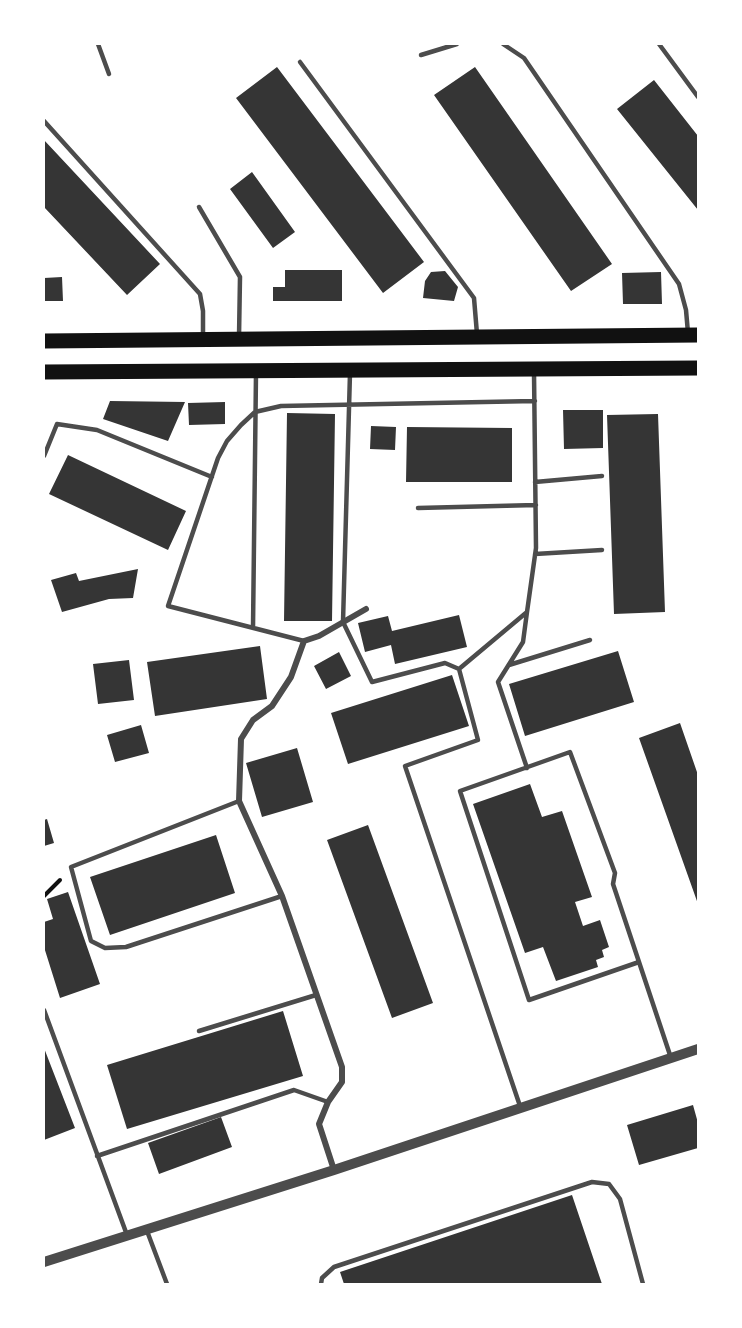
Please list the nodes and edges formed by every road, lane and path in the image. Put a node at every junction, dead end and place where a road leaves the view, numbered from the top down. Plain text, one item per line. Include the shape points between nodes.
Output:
1 (98, 44) edge
2 (458, 44) edge
3 (503, 44) edge
4 (659, 44) edge
5 (421, 55) dead end
6 (300, 62) dead end
7 (109, 74) dead end
8 (699, 97) edge
9 (44, 121) edge
10 (200, 207) dead end
11 (694, 335) edge
12 (477, 337) junction
13 (203, 340) junction
14 (240, 340) junction
15 (44, 341) edge
16 (699, 368) edge
17 (534, 369) junction
18 (350, 370) junction
19 (256, 371) junction
20 (44, 372) edge
21 (534, 401) junction
22 (349, 404) junction
23 (255, 412) junction
24 (44, 456) edge
25 (602, 476) dead end
26 (212, 477) junction
27 (535, 482) junction
28 (536, 505) junction
29 (418, 508) dead end
30 (602, 550) dead end
31 (535, 554) junction
32 (366, 609) dead end
33 (527, 612) junction
34 (343, 622) junction
35 (253, 628) junction
36 (590, 640) dead end
37 (304, 641) junction
38 (509, 664) junction
39 (459, 669) junction
40 (526, 768) junction
41 (239, 801) junction
42 (71, 867) junction
43 (282, 896) junction
44 (44, 897) edge
45 (639, 962) junction
46 (316, 995) junction
47 (44, 1010) edge
48 (199, 1031) dead end
49 (699, 1049) edge
50 (671, 1058) junction
51 (328, 1102) junction
52 (521, 1108) junction
53 (98, 1156) junction
54 (333, 1170) junction
55 (146, 1229) junction
56 (127, 1235) junction
57 (44, 1262) edge
58 (167, 1284) edge
59 (321, 1284) edge
60 (643, 1284) edge

1 - 7 lane
2 - 5 lane
3 - 11 lane via 524,58 679,284
4 - 8 lane
6 - 12 lane via 474,298
9 - 13 lane via 200,294
10 - 14 lane via 240,277
11 - 12 main road
12 - 14 main road
13 - 14 main road
13 - 15 main road
16 - 17 main road
17 - 18 main road
17 - 21 lane
18 - 19 main road
18 - 22 lane
19 - 20 main road
19 - 23 lane
21 - 22 lane
21 - 27 lane
22 - 23 lane via 281,406
22 - 34 lane
23 - 26 lane via 227,441
23 - 35 lane
24 - 26 lane via 57,424 97,430
25 - 27 lane
26 - 35 lane via 168,606
27 - 28 lane
28 - 29 lane
28 - 31 lane
30 - 31 lane
31 - 33 lane
32 - 34 street
33 - 38 lane via 523,642
33 - 39 lane
34 - 37 street
34 - 39 lane via 372,682 445,663
35 - 37 lane
36 - 38 lane
37 - 41 street via 291,677 272,706 253,720 241,739
38 - 40 lane via 498,682
39 - 52 lane via 478,740 405,766
40 - 45 lane via 570,752 615,873 613,884
40 - 45 lane via 460,791 529,1000
41 - 42 lane
41 - 43 street
42 - 43 lane via 91,941 105,948 126,947
42 - 44 path
43 - 46 street
45 - 50 lane
46 - 48 lane
46 - 51 street via 342,1067 342,1082
47 - 53 lane
49 - 50 street
50 - 52 street
51 - 53 lane via 294,1090
51 - 54 street via 319,1124
52 - 54 street
53 - 56 lane
54 - 55 street
55 - 56 street
55 - 58 lane
56 - 57 street
59 - 60 lane via 334,1267 592,1182 609,1184 620,1199

